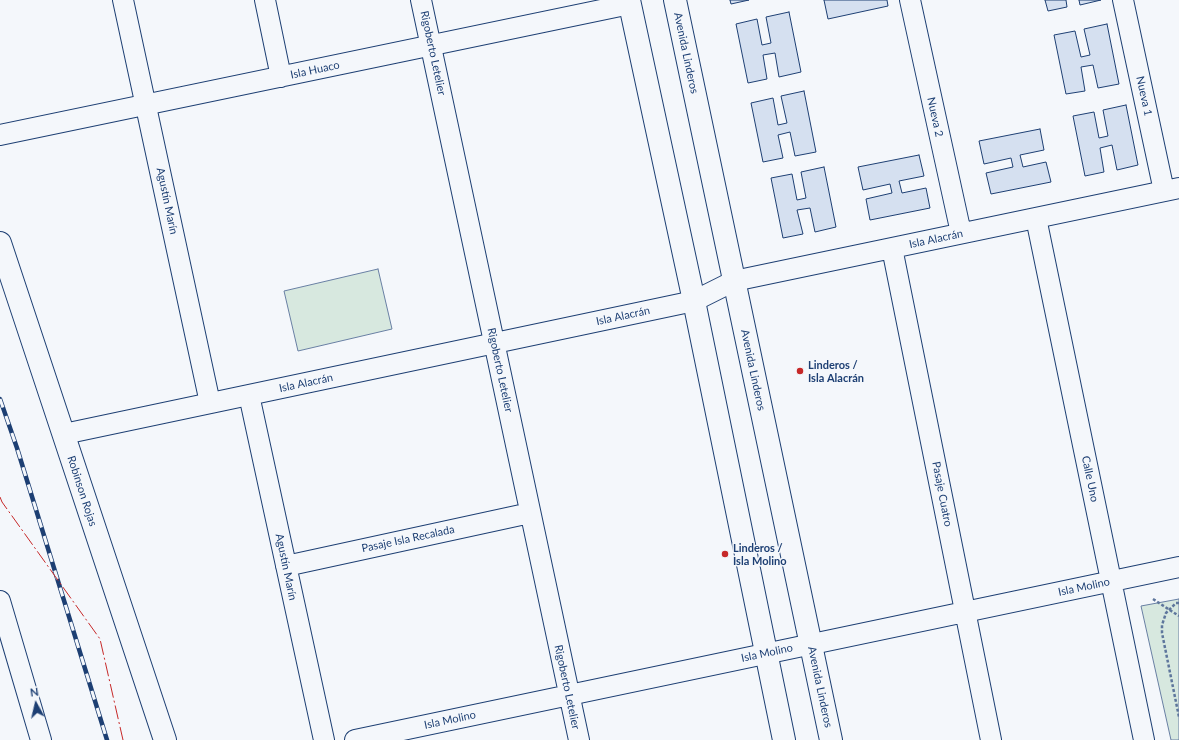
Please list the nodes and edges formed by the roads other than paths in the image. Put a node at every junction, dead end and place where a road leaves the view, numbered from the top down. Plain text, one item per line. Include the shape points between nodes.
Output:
1 (123, 0) edge
2 (265, 0) edge
3 (421, 0) edge
4 (675, 0) edge
5 (910, 0) edge
6 (1124, 0) edge
7 (629, 2) edge
8 (431, 45) junction
9 (281, 77) junction
10 (146, 104) junction
11 (0, 135) edge
12 (1172, 189) edge
13 (1036, 218) junction
14 (961, 233) junction
15 (0, 243) edge
16 (892, 248) junction
17 (734, 281) junction
18 (694, 301) junction
19 (494, 343) junction
20 (249, 395) junction
21 (210, 403) junction
22 (64, 434) junction
23 (530, 513) junction
24 (286, 566) junction
25 (1179, 567) edge
26 (1111, 581) junction
27 (0, 601) edge
28 (966, 612) junction
29 (811, 644) junction
30 (766, 654) junction
31 (569, 695) junction
32 (362, 739) edge
33 (41, 740) edge
34 (164, 740) edge
35 (324, 740) edge
36 (579, 740) edge
37 (784, 740) edge
38 (831, 740) edge
39 (991, 740) edge
40 (1144, 740) edge

1 - 10 street, Agustín Marín
2 - 9 street
3 - 8 street, Rigoberto Letelier
4 - 17 street, Avenida Linderos
5 - 14 street, Nueva 2
6 - 12 street, Nueva 1
7 - 8 street, Isla Huaco
7 - 18 street
8 - 9 street, Isla Huaco
8 - 19 street, Rigoberto Letelier
9 - 10 street, Isla Huaco
10 - 11 street, Isla Huaco
10 - 21 street, Agustín Marín
12 - 13 street, Isla Alacrán
13 - 14 street, Isla Alacrán
13 - 26 street, Calle Uno
14 - 16 street, Isla Alacrán
15 - 22 street, Robinson Rojas
16 - 17 street, Isla Alacrán
16 - 28 street, Pasaje Cuatro
17 - 18 street, Isla Alacrán
17 - 29 street, Avenida Linderos
18 - 19 street, Isla Alacrán
18 - 30 street
19 - 20 street, Isla Alacrán
19 - 23 street, Rigoberto Letelier
20 - 21 street, Isla Alacrán
20 - 24 street, Agustín Marín
21 - 22 street, Isla Alacrán
22 - 34 street, Robinson Rojas
23 - 24 street, Pasaje Isla Recalada
23 - 31 street, Rigoberto Letelier
24 - 35 street, Agustín Marín
25 - 26 street, Isla Molino
26 - 28 street, Isla Molino
26 - 40 street, Calle Uno
27 - 33 street
28 - 29 street, Isla Molino
28 - 39 street, Pasaje Cuatro
29 - 30 street, Isla Molino
29 - 38 street, Avenida Linderos
30 - 31 street, Isla Molino
30 - 37 street
31 - 32 street, Isla Molino
31 - 36 street, Rigoberto Letelier

